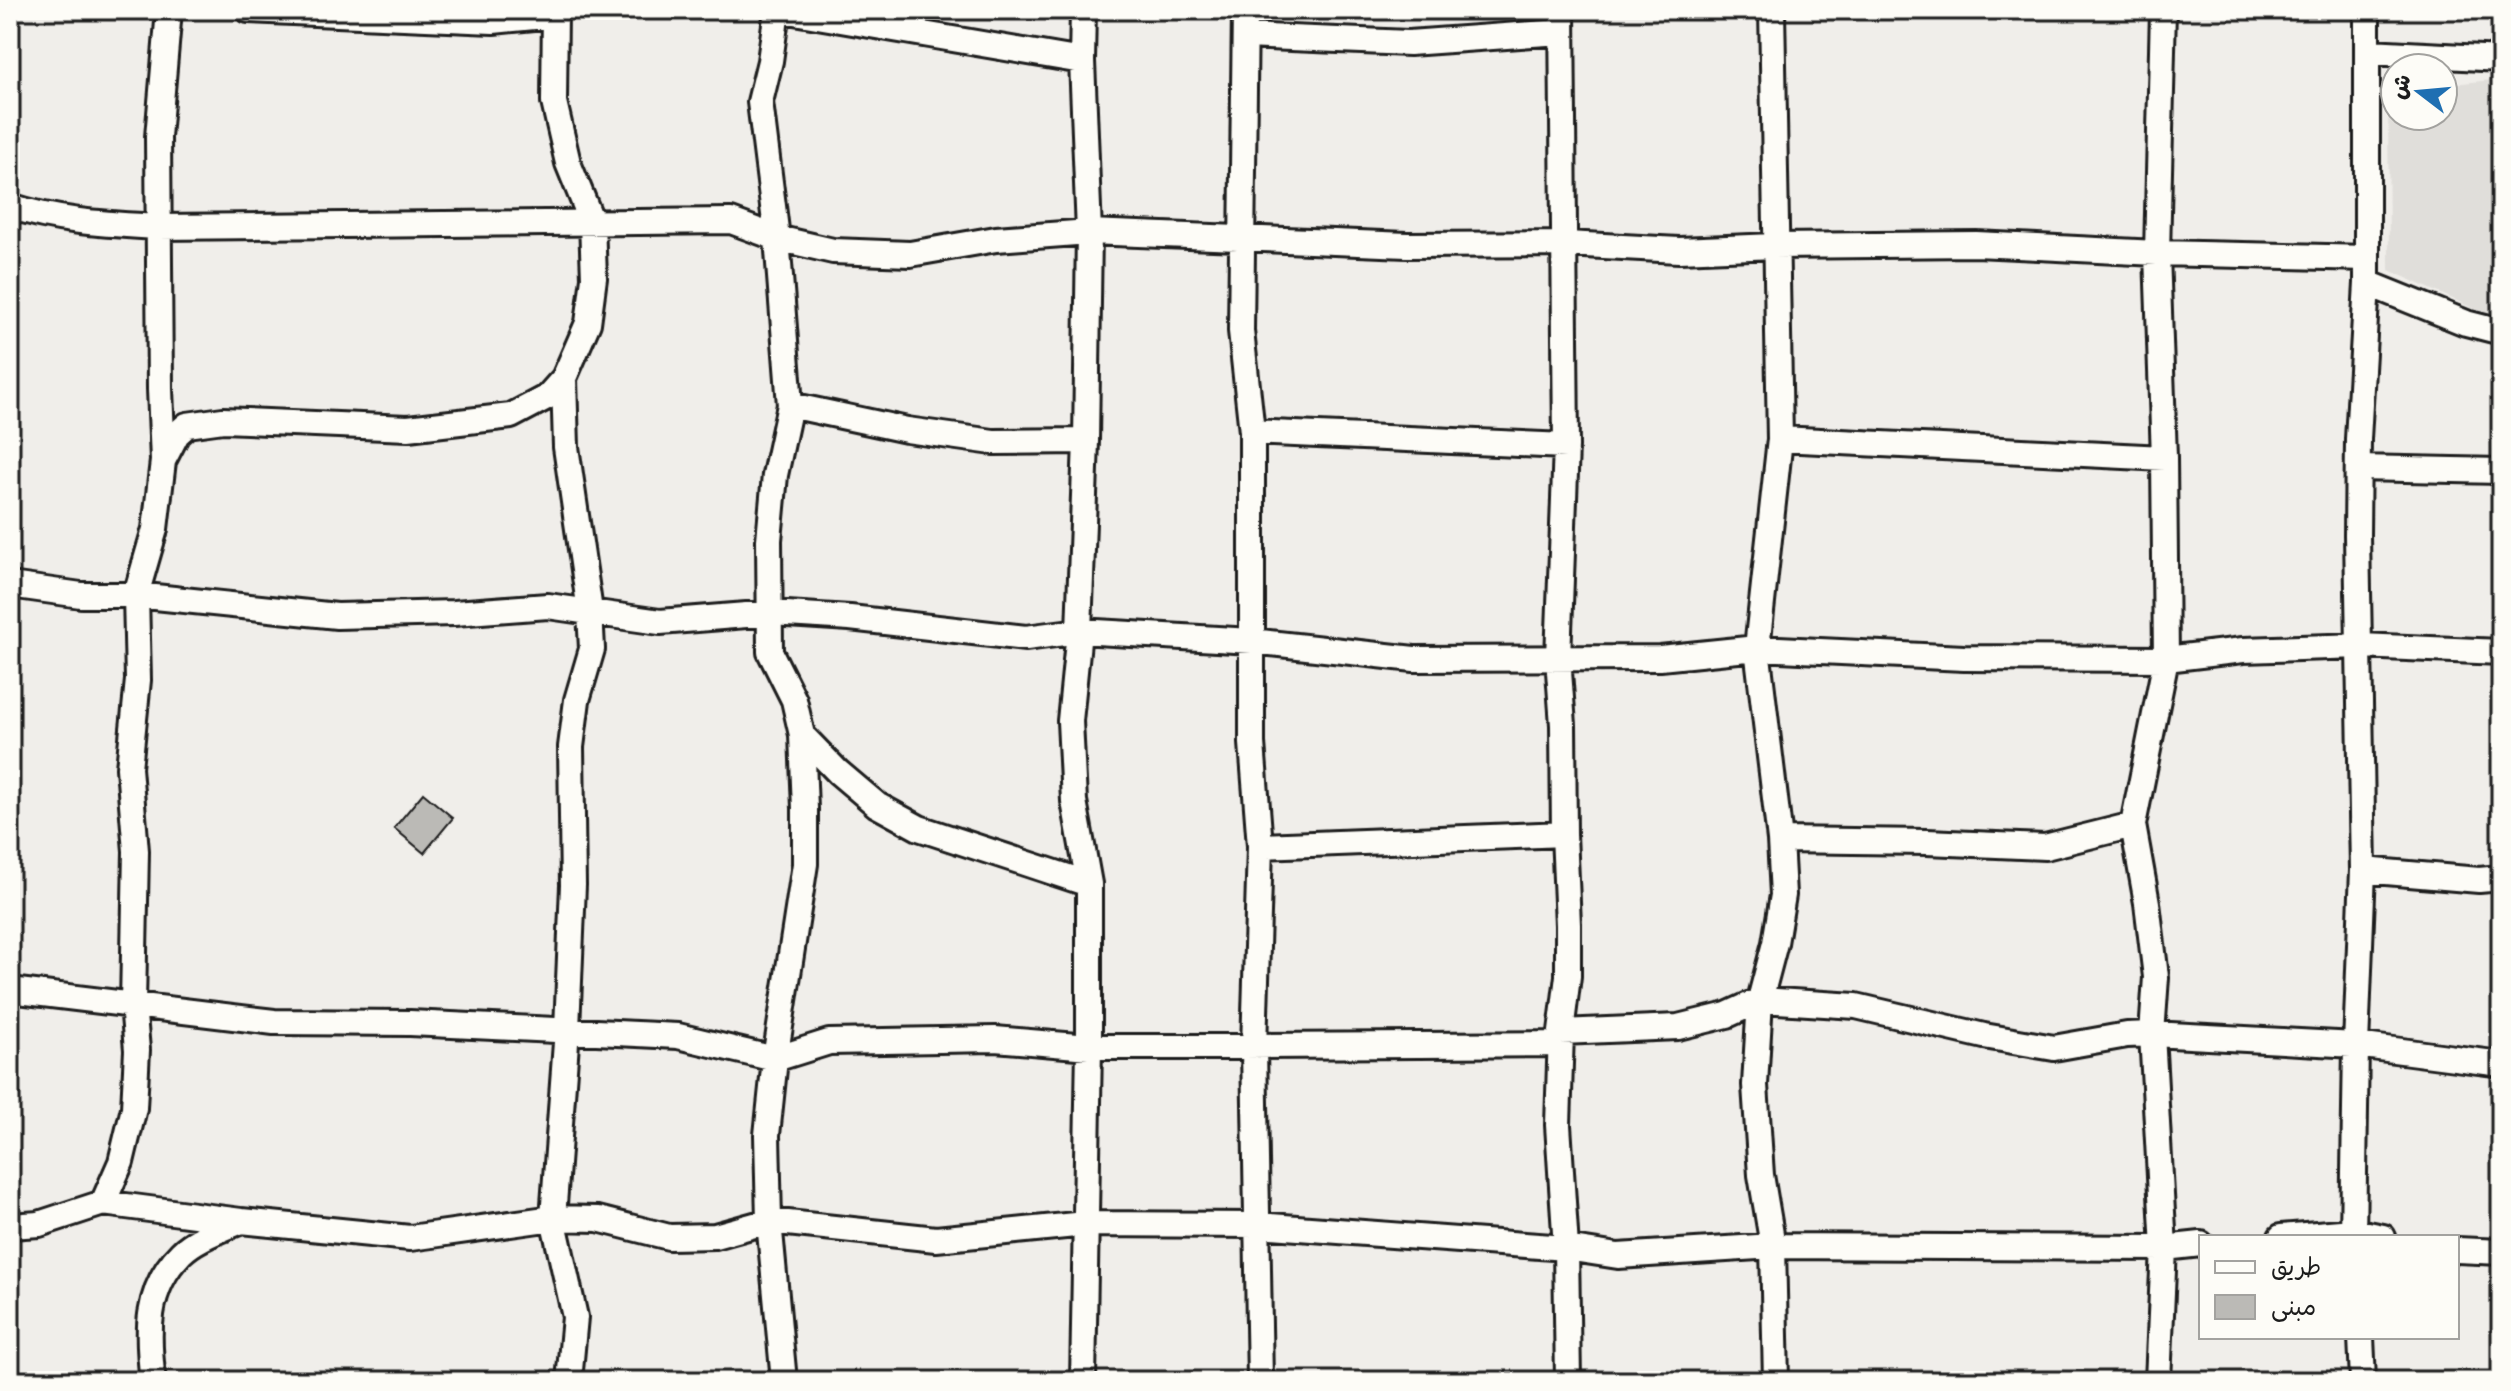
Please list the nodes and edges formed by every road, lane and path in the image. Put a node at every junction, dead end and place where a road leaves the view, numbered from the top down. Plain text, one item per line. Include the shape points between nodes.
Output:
1 (169, 10) edge
2 (248, 10) edge
3 (779, 10) edge
4 (1083, 10) edge
5 (1245, 10) edge
6 (1772, 10) edge
7 (2163, 10) edge
8 (2367, 10) edge
9 (555, 12) edge
10 (1562, 21) edge
11 (1245, 36) junction
12 (2369, 52) junction
13 (2501, 59) edge
14 (1082, 61) junction
15 (10, 206) edge
16 (592, 222) junction
17 (158, 227) junction
18 (1089, 232) junction
19 (1241, 237) junction
20 (777, 238) junction
21 (1566, 244) junction
22 (1775, 246) junction
23 (2157, 253) junction
24 (2367, 270) junction
25 (2501, 332) edge
26 (564, 378) junction
27 (790, 405) junction
28 (1252, 432) junction
29 (1780, 439) junction
30 (1086, 441) junction
31 (1566, 446) junction
32 (2164, 458) junction
33 (163, 461) junction
34 (2358, 468) junction
35 (2501, 471) edge
36 (10, 585) edge
37 (136, 595) junction
38 (590, 611) junction
39 (771, 613) junction
40 (1079, 631) junction
41 (1252, 641) junction
42 (2360, 646) junction
43 (1757, 648) junction
44 (2501, 652) edge
45 (1558, 658) junction
46 (2166, 659) junction
47 (802, 735) junction
48 (2133, 825) junction
49 (1564, 834) junction
50 (1780, 840) junction
51 (1260, 846) junction
52 (2363, 870) junction
53 (2501, 878) edge
54 (1089, 884) junction
55 (10, 990) edge
56 (1760, 1000) junction
57 (133, 1004) junction
58 (567, 1029) junction
59 (2152, 1034) junction
60 (1561, 1038) junction
61 (2356, 1045) junction
62 (1089, 1047) junction
63 (1254, 1048) junction
64 (775, 1059) junction
65 (2501, 1064) edge
66 (103, 1203) junction
67 (553, 1218) junction
68 (241, 1221) junction
69 (769, 1221) junction
70 (1085, 1224) junction
71 (1257, 1225) junction
72 (10, 1226) edge
73 (2353, 1234) edge
74 (2329, 1235) edge
75 (2199, 1244) edge
76 (1773, 1246) junction
77 (1566, 1248) junction
78 (2164, 1248) junction
79 (2459, 1250) edge
80 (2501, 1252) edge
81 (2361, 1339) edge
82 (153, 1381) edge
83 (569, 1381) edge
84 (784, 1381) edge
85 (1083, 1381) edge
86 (1260, 1381) edge
87 (1568, 1381) edge
88 (1776, 1381) edge
89 (2158, 1381) edge
90 (2363, 1381) edge

1 - 17 street via 158,137
2 - 9 street via 493,21
3 - 14 street
3 - 20 street via 760,102
4 - 14 street
5 - 11 street
6 - 22 street
7 - 23 street
8 - 12 street
9 - 16 street via 554,102 568,163
10 - 11 street via 1409,43
10 - 21 street
11 - 19 street
12 - 13 street
12 - 24 street
14 - 18 street
15 - 17 street via 42,217
16 - 17 street
16 - 20 street via 731,221
16 - 26 street via 594,278 588,323
17 - 33 street
18 - 19 street
18 - 20 street via 996,239 910,254 833,251
18 - 30 street
19 - 21 street via 1407,245
19 - 28 street via 1241,331
20 - 27 street
21 - 22 street via 1679,250
21 - 31 street
22 - 23 street via 1976,244
22 - 29 street
23 - 24 street via 2259,254
23 - 32 street
24 - 25 street via 2466,323
24 - 34 street
26 - 33 street via 547,397 511,416 408,428 223,420 187,425
26 - 38 street via 566,447
27 - 30 street via 993,442
27 - 39 street via 775,475 769,540
28 - 31 street
28 - 41 street
29 - 32 street
29 - 43 street
30 - 40 street
31 - 45 street
32 - 46 street
33 - 37 street via 155,529
34 - 35 street
34 - 42 street
36 - 37 street via 81,595
37 - 38 street via 337,616 548,606
37 - 57 street via 138,680 129,768 136,851
38 - 39 street via 660,622
38 - 58 street via 592,649 571,747
39 - 40 street via 1026,638
39 - 47 street via 770,652 794,700
40 - 41 street
40 - 54 street via 1070,721 1074,801
41 - 45 street via 1414,659
41 - 51 street
42 - 44 street
42 - 46 street
42 - 52 street
43 - 45 street via 1660,658
43 - 46 street via 1964,658
43 - 50 street
45 - 49 street
46 - 48 street
47 - 54 street via 877,805 919,828
47 - 64 street via 805,864
48 - 50 street via 2045,847
48 - 59 street via 2156,977
49 - 51 street
49 - 60 street via 1568,963
50 - 56 street via 1783,895
51 - 63 street
52 - 53 street
52 - 61 street
54 - 62 street
55 - 57 street
56 - 59 street via 1856,1006 2054,1048
56 - 60 street via 1678,1027
56 - 76 street via 1755,1085 1761,1175
57 - 58 street via 274,1022
57 - 66 street via 134,1108 121,1162
58 - 64 street via 678,1036
58 - 67 street
59 - 61 street
59 - 78 street
60 - 63 street
60 - 77 street via 1558,1125
61 - 65 street
61 - 73 street
62 - 63 street
62 - 64 street via 995,1039 829,1042
62 - 70 street
63 - 71 street
64 - 69 street via 767,1135
66 - 68 street
66 - 72 street via 39,1224
67 - 68 street via 410,1238
67 - 69 street via 598,1219 669,1237 715,1236
67 - 83 street via 575,1317
68 - 82 street via 182,1251 159,1282 148,1341
69 - 70 street via 936,1239
69 - 84 street
70 - 71 street
70 - 85 street
71 - 77 street
71 - 86 street
73 - 74 street
75 - 78 street
76 - 77 street via 1618,1256
76 - 78 street
76 - 88 street
77 - 87 street
78 - 89 street
79 - 80 street
81 - 90 street

